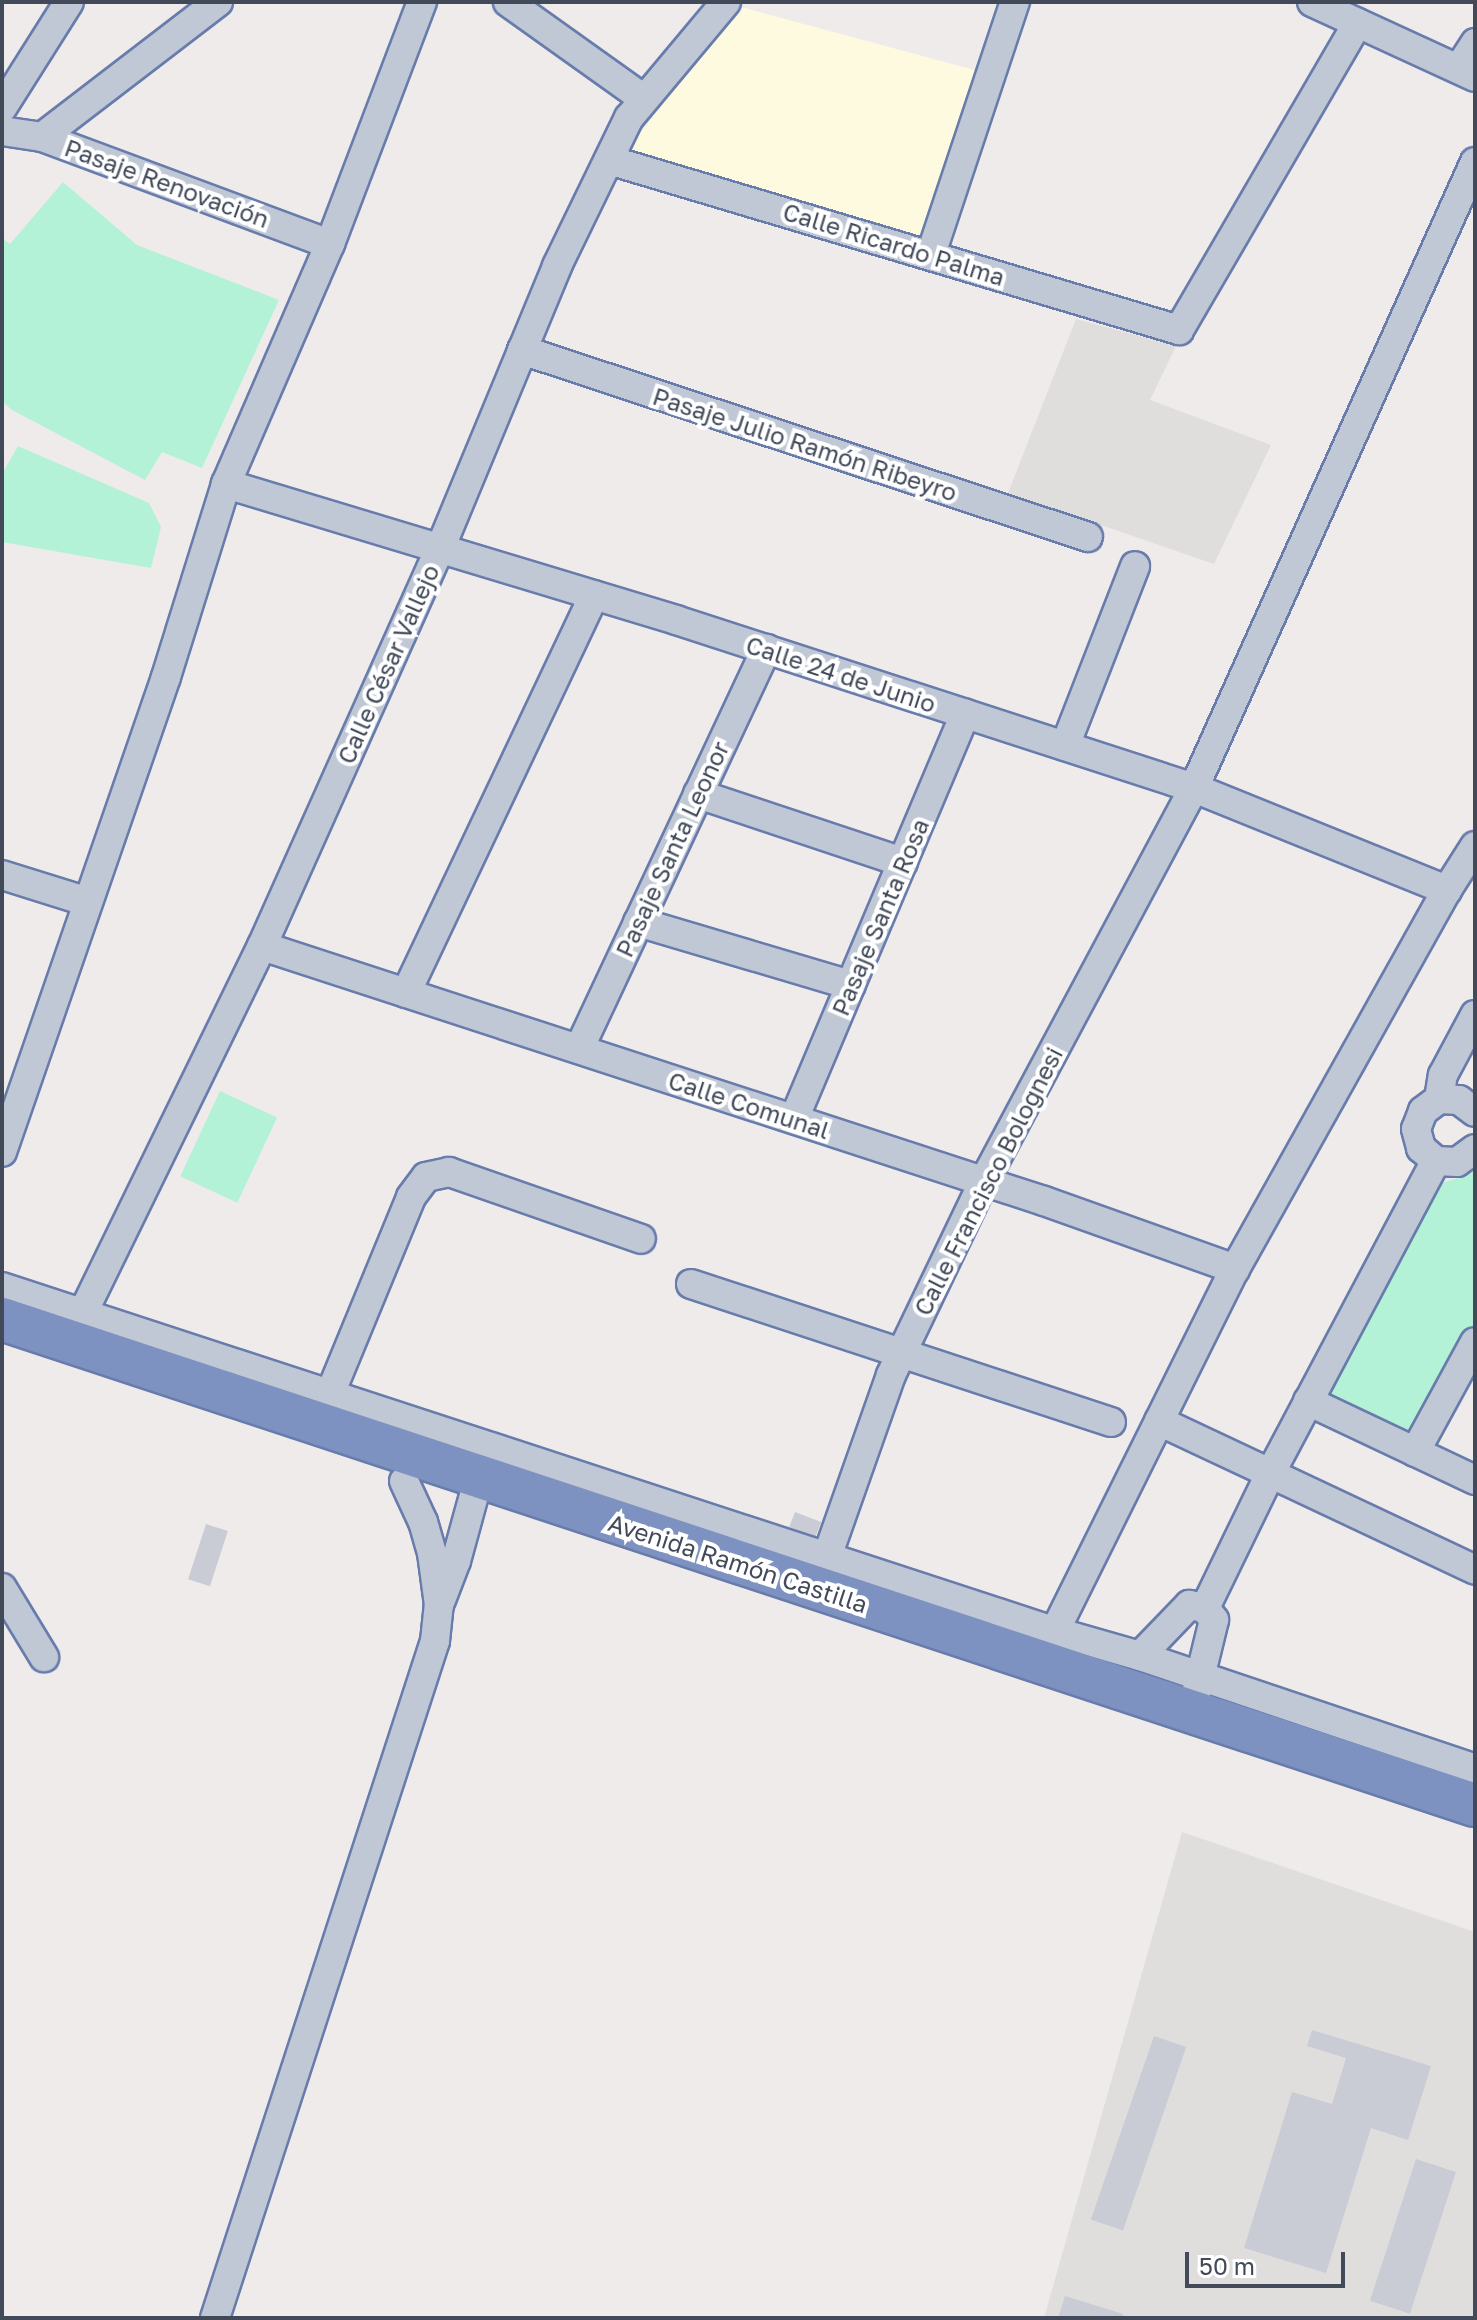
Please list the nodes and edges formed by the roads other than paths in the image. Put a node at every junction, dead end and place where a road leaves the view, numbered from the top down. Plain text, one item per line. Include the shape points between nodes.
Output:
1 (69, 2) edge
2 (218, 2) edge
3 (422, 2) edge
4 (508, 2) edge
5 (726, 2) edge
6 (1015, 2) edge
7 (1312, 2) edge
8 (1358, 23) junction
9 (1475, 43) edge
10 (1467, 72) edge
11 (644, 99) junction
12 (2, 108) edge
13 (2, 131) edge
14 (42, 137) junction
15 (609, 160) junction
16 (1475, 162) edge
17 (330, 244) junction
18 (931, 254) junction
19 (522, 350) junction
20 (226, 484) junction
21 (1088, 537) dead end
22 (440, 549) junction
23 (1135, 566) dead end
24 (594, 595) junction
25 (766, 649) junction
26 (965, 714) junction
27 (1065, 746) junction
28 (1194, 788) junction
29 (698, 794) junction
30 (1475, 846) edge
31 (903, 862) junction
32 (2, 875) edge
33 (1447, 890) junction
34 (88, 902) junction
35 (638, 922) junction
36 (262, 946) junction
37 (851, 985) junction
38 (406, 993) junction
39 (1475, 1015) edge
40 (579, 1049) junction
41 (1439, 1099) junction
42 (1475, 1112) edge
43 (794, 1119) junction
44 (1475, 1149) edge
45 (2, 1152) edge
46 (1436, 1161) junction
47 (984, 1181) junction
48 (641, 1239) dead end
49 (1235, 1269) junction
50 (691, 1284) dead end
51 (2, 1287) edge
52 (2, 1319) edge
53 (76, 1327) junction
54 (1475, 1342) edge
55 (2, 1348) edge
56 (901, 1354) junction
57 (1308, 1401) junction
58 (324, 1408) junction
59 (1159, 1421) junction
60 (1111, 1422) dead end
61 (1415, 1452) junction
62 (1270, 1474) junction
63 (1475, 1480) edge
64 (404, 1481) junction
65 (475, 1490) junction
66 (595, 1498) junction
67 (1475, 1570) edge
68 (821, 1573) junction
69 (2, 1588) edge
70 (439, 1605) junction
71 (1205, 1608) junction
72 (1047, 1647) junction
73 (1140, 1656) junction
74 (44, 1657) dead end
75 (1196, 1693) junction
76 (1475, 1769) edge
77 (1475, 1805) edge
78 (1475, 1832) edge
79 (215, 2318) edge

1 - 12 street
2 - 14 street
3 - 17 street
4 - 11 street
5 - 11 street, Calle César Vallejo
6 - 18 street
7 - 8 street
8 - 10 street
8 - 18 street, Calle Ricardo Palma via 1179,330
9 - 10 street
11 - 15 street, Calle César Vallejo
13 - 14 street, Pasaje Renovación
14 - 17 street, Pasaje Renovación
15 - 18 street, Calle Ricardo Palma
15 - 19 street, Calle César Vallejo
16 - 28 street, Calle Francisco Bolognesi
17 - 20 street
19 - 21 street, Pasaje Julio Ramón Ribeyro
19 - 22 street, Calle César Vallejo
20 - 22 street, Calle 24 de Junio
20 - 34 street
22 - 24 street, Calle 24 de Junio
22 - 36 street, Calle César Vallejo
23 - 27 street
24 - 25 street, Calle 24 de Junio
24 - 38 street
25 - 26 street, Calle 24 de Junio
25 - 29 street, Pasaje Santa Leonor
26 - 27 street, Calle 24 de Junio
26 - 31 street, Pasaje Santa Rosa
27 - 28 street, Calle 24 de Junio
28 - 33 street, Calle 24 de Junio
28 - 47 street, Calle Francisco Bolognesi
29 - 31 street
29 - 35 street, Pasaje Santa Leonor
30 - 33 street
31 - 37 street, Pasaje Santa Rosa
32 - 34 street
33 - 49 street
34 - 45 street
35 - 37 street
35 - 40 street, Pasaje Santa Leonor
36 - 38 street, Calle Comunal
36 - 53 street, Calle César Vallejo
37 - 43 street, Pasaje Santa Rosa
38 - 40 street, Calle Comunal
39 - 41 street via 1443,1075
40 - 43 street, Calle Comunal
41 - 42 street via 1459,1100
41 - 46 street via 1423,1111 1416,1129 1421,1148
43 - 47 street, Calle Comunal
44 - 46 street via 1457,1162
46 - 57 street
47 - 49 street, Calle Comunal
47 - 56 street, Calle Francisco Bolognesi
48 - 58 street via 449,1172 426,1177 411,1197
49 - 59 street
50 - 56 street
51 - 53 street
52 - 53 highway, Avenida Ramón Castilla
53 - 58 highway, Avenida Ramón Castilla
54 - 61 street
55 - 64 highway, Avenida Ramón Castilla
56 - 60 street
56 - 68 street, Calle Francisco Bolognesi
57 - 61 street
57 - 62 street
58 - 65 highway, Avenida Ramón Castilla
58 - 66 street
59 - 62 street
59 - 72 street
61 - 63 street
62 - 67 street
62 - 71 street
64 - 65 highway, Avenida Ramón Castilla
64 - 70 street via 432,1553
65 - 66 highway, Avenida Ramón Castilla
65 - 70 street
65 - 78 highway, Avenida Ramón Castilla
66 - 68 highway, Avenida Ramón Castilla
68 - 72 highway, Avenida Ramón Castilla
69 - 74 street
70 - 79 street via 435,1641
71 - 73 street via 1189,1605
71 - 75 street via 1214,1620
72 - 73 street
72 - 75 highway, Avenida Ramón Castilla
73 - 75 street
75 - 76 street
75 - 77 highway, Avenida Ramón Castilla

